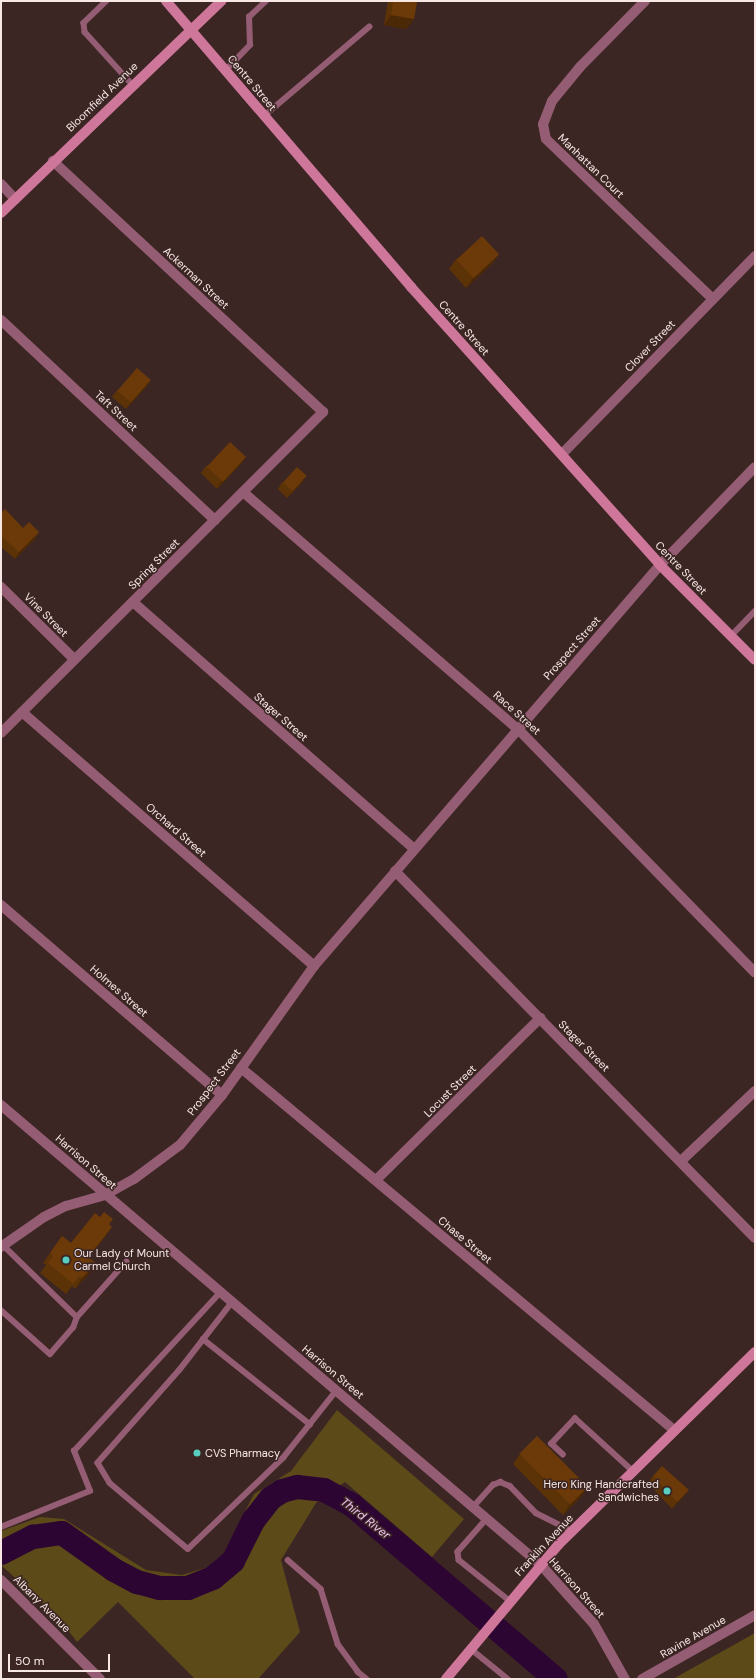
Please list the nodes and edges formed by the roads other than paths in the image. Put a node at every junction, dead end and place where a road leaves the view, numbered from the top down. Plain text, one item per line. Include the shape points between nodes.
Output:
1 (107, 1) edge
2 (166, 1) edge
3 (221, 1) edge
4 (266, 1) edge
5 (645, 1) edge
6 (369, 27) dead end
7 (190, 29) junction
8 (225, 70) junction
9 (132, 84) junction
10 (264, 116) junction
11 (53, 161) junction
12 (1, 184) edge
13 (15, 199) junction
14 (1, 213) edge
15 (755, 256) edge
16 (712, 299) junction
17 (1, 320) edge
18 (323, 412) joint
19 (562, 454) junction
20 (755, 467) edge
21 (243, 492) junction
22 (215, 520) junction
23 (660, 565) junction
24 (1, 587) edge
25 (133, 602) junction
26 (755, 611) edge
27 (731, 636) junction
28 (74, 659) junction
29 (755, 660) edge
30 (22, 712) junction
31 (518, 728) junction
32 (1, 733) edge
33 (414, 849) junction
34 (396, 871) junction
35 (1, 905) edge
36 (314, 966) junction
37 (755, 973) edge
38 (540, 1018) junction
39 (241, 1068) junction
40 (755, 1091) edge
41 (222, 1095) junction
42 (1, 1105) edge
43 (681, 1161) junction
44 (376, 1180) junction
45 (105, 1195) junction
46 (755, 1238) edge
47 (2, 1246) edge
48 (126, 1262) dead end
49 (220, 1293) junction
50 (232, 1303) junction
51 (1, 1310) edge
52 (77, 1317) junction
53 (203, 1339) junction
54 (755, 1352) edge
55 (336, 1391) junction
56 (310, 1424) junction
57 (674, 1430) junction
58 (563, 1455) dead end
59 (632, 1471) junction
60 (473, 1507) junction
61 (487, 1519) junction
62 (1, 1527) edge
63 (572, 1531) junction
64 (288, 1560) dead end
65 (540, 1565) junction
66 (1, 1580) edge
67 (510, 1601) junction
68 (755, 1615) edge
69 (471, 1649) junction
70 (448, 1678) edge
71 (100, 1679) edge
72 (367, 1679) edge
73 (508, 1679) edge
74 (625, 1679) edge
75 (642, 1679) edge

1 - 9 lane via 84,23 85,32
2 - 7 street, Centre Street
3 - 7 street, Bloomfield Avenue
4 - 8 lane via 248,20 250,45
5 - 16 street, Manhattan Court via 580,67 552,102 543,124 546,139
6 - 10 lane
7 - 8 street, Centre Street
7 - 9 street, Bloomfield Avenue
8 - 10 street, Centre Street
9 - 11 street, Bloomfield Avenue
10 - 19 street, Centre Street via 411,287
11 - 13 street, Bloomfield Avenue
11 - 18 street, Ackerman Street
12 - 13 street
13 - 14 street, Bloomfield Avenue
15 - 16 street, Clover Street
16 - 19 street, Clover Street
17 - 22 street, Taft Street
18 - 21 street, Spring Street
19 - 23 street, Centre Street
20 - 23 street, Prospect Street
21 - 22 street, Spring Street
21 - 31 street, Race Street
22 - 25 street, Spring Street
23 - 27 street, Centre Street
23 - 31 street, Prospect Street
24 - 28 street, Vine Street
25 - 28 street, Spring Street
25 - 33 street, Stager Street
26 - 27 lane
27 - 29 street, Centre Street
28 - 30 street, Spring Street
30 - 32 street, Spring Street
30 - 36 street, Orchard Street
31 - 33 street, Prospect Street
31 - 37 street, Race Street
33 - 34 street, Prospect Street
34 - 36 street, Prospect Street
34 - 38 street, Stager Street
35 - 41 street, Holmes Street
36 - 39 street, Prospect Street
38 - 43 street, Stager Street
38 - 44 street, Locust Street
39 - 41 street, Prospect Street
39 - 44 street, Chase Street
40 - 43 street
41 - 45 street, Prospect Street via 180,1144 134,1179
42 - 45 street, Harrison Street
43 - 46 street, Stager Street
44 - 57 street, Chase Street
45 - 47 street, Prospect Street via 66,1206 44,1217
45 - 49 street, Harrison Street
47 - 52 lane
48 - 52 lane
49 - 50 street, Harrison Street
49 - 62 lane via 74,1451 90,1491
50 - 53 lane
50 - 55 street, Harrison Street
51 - 52 lane via 50,1354 73,1328
53 - 56 lane
53 - 56 lane via 180,1370 98,1463 110,1483 188,1549 283,1458
54 - 57 street, Franklin Avenue
55 - 56 lane
55 - 60 street, Harrison Street
57 - 59 street, Franklin Avenue
58 - 59 lane via 551,1444 575,1418
59 - 63 street, Franklin Avenue
60 - 61 street, Harrison Street
60 - 63 lane via 492,1485 500,1482 510,1486 536,1513
61 - 65 street, Harrison Street
61 - 67 lane via 458,1552 459,1560
63 - 65 street, Franklin Avenue
64 - 72 lane via 322,1589 338,1644 358,1672
65 - 67 street, Franklin Avenue
65 - 74 street, Harrison Street via 594,1624
66 - 71 street, Albany Avenue
67 - 69 street, Franklin Avenue
68 - 75 street, Ravine Avenue
69 - 70 street, Franklin Avenue
69 - 73 lane

